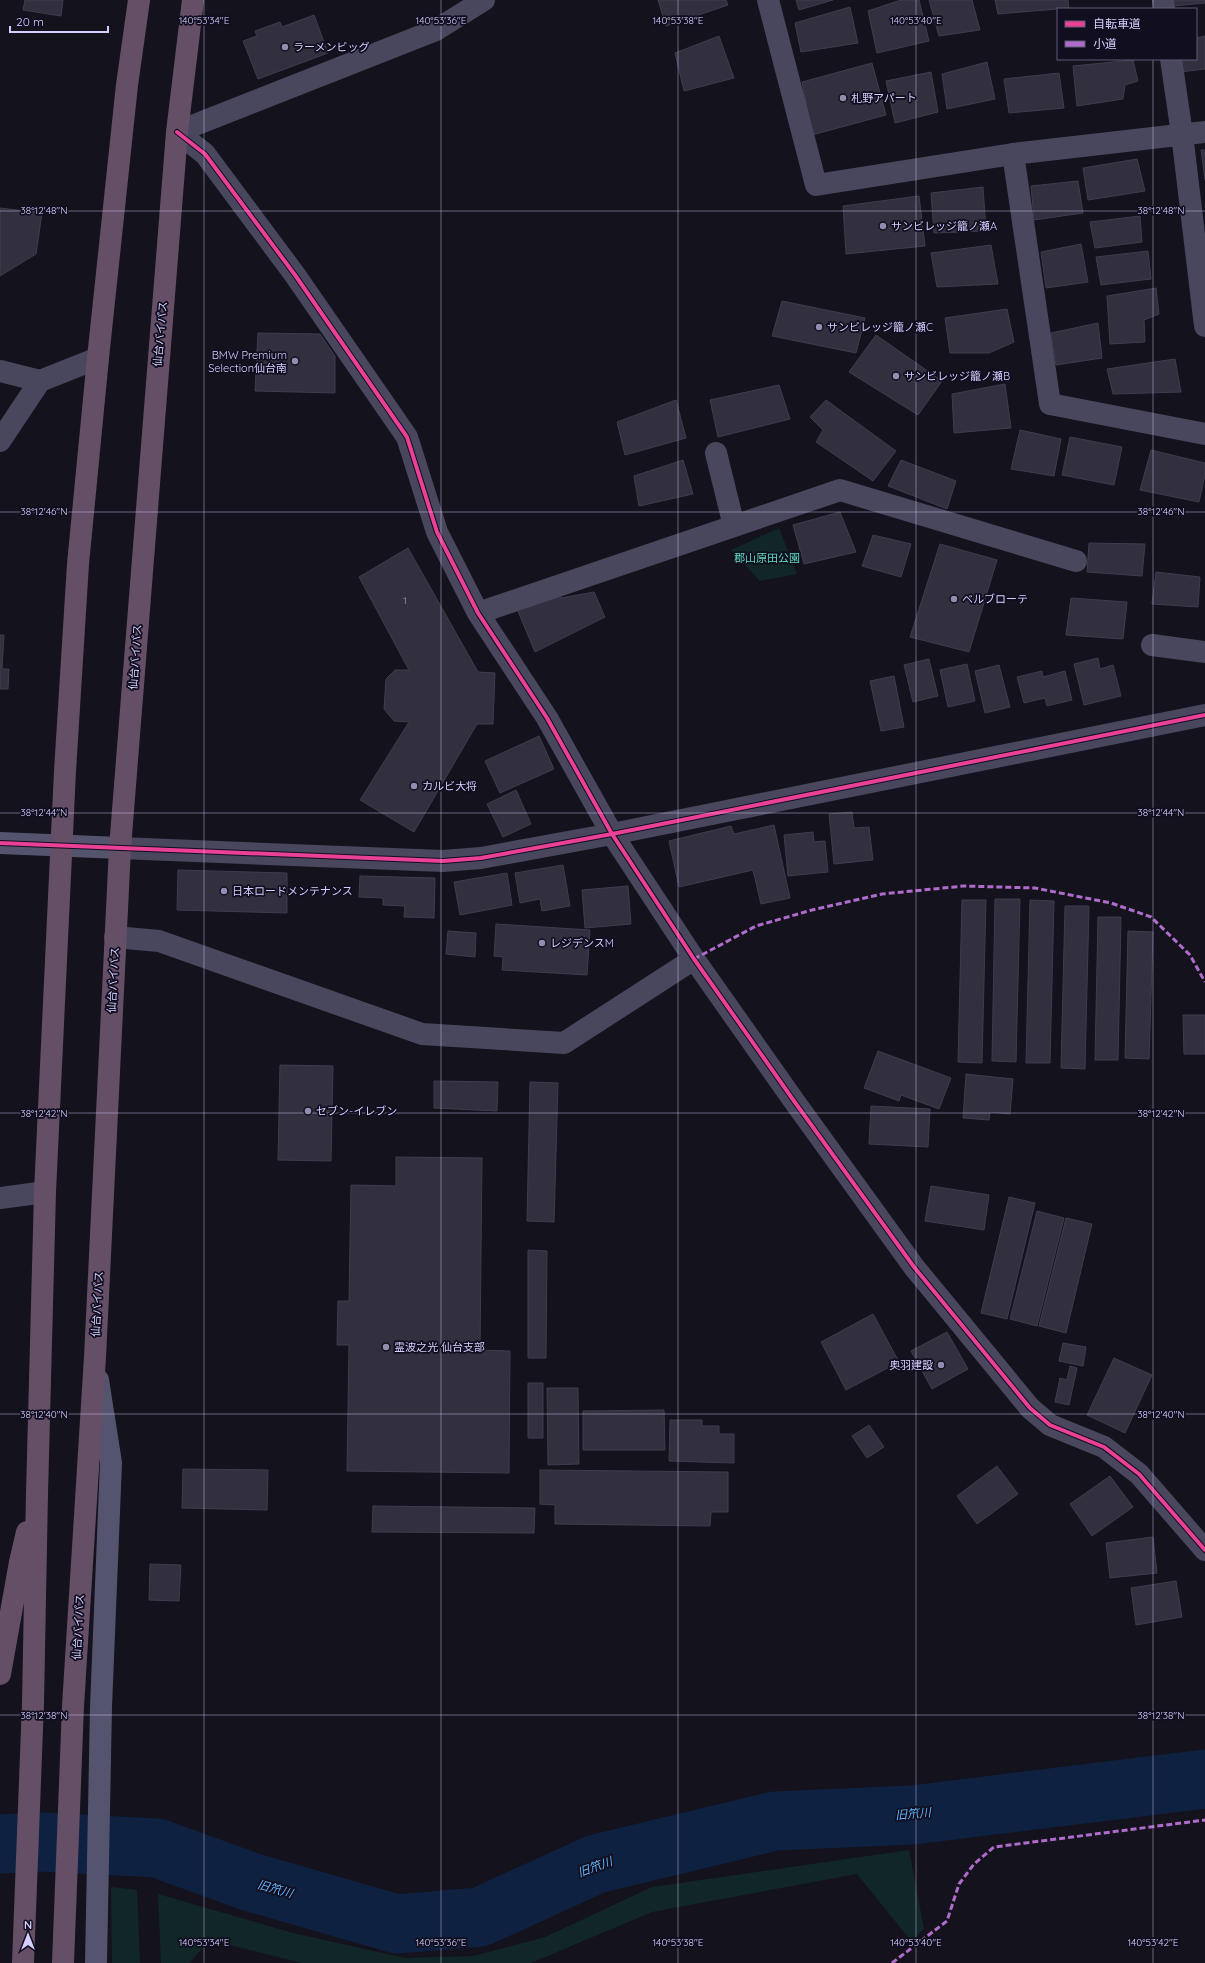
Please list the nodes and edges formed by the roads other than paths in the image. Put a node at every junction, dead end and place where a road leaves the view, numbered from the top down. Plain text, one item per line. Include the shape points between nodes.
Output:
1 (139, 0) edge
2 (194, 0) edge
3 (484, 0) edge
4 (768, 0) edge
5 (1171, 60) edge
6 (177, 132) junction
7 (1205, 132) edge
8 (1182, 134) junction
9 (1013, 154) junction
10 (1205, 326) edge
11 (98, 358) junction
12 (0, 372) edge
13 (40, 381) junction
14 (1205, 434) edge
15 (0, 442) edge
16 (716, 453) dead end
17 (734, 526) junction
18 (1076, 561) dead end
19 (478, 613) junction
20 (1152, 645) dead end
21 (1205, 652) edge
22 (1205, 715) edge
23 (612, 834) junction
24 (0, 843) edge
25 (61, 846) junction
26 (120, 848) junction
27 (115, 937) junction
28 (694, 959) junction
29 (45, 1192) junction
30 (0, 1198) edge
31 (95, 1357) junction
32 (37, 1493) junction
33 (1205, 1550) edge
34 (0, 1674) edge
35 (23, 1963) edge
36 (63, 1963) edge
37 (96, 1963) edge

1 - 11 highway via 127,85
2 - 6 highway, 仙台バイパス
3 - 6 street via 436,30
4 - 9 street via 816,184
5 - 8 street
6 - 19 street via 205,154 295,275 407,437 437,532
6 - 26 highway, 仙台バイパス
7 - 8 street
8 - 9 street
8 - 10 street
9 - 14 street via 1050,404
11 - 13 street
11 - 25 highway via 78,564
12 - 13 street
13 - 15 street
16 - 17 street
17 - 18 street via 840,490
17 - 19 street
19 - 23 street via 547,718
20 - 21 street
22 - 23 street
23 - 26 street via 481,858 443,862
23 - 28 street
24 - 25 street
25 - 26 street
25 - 29 highway
26 - 27 highway, 仙台バイパス
27 - 28 street via 159,940 422,1034 564,1043
27 - 31 highway, 仙台バイパス
28 - 33 street via 914,1266 1030,1408 1050,1425 1104,1447 1139,1474
29 - 30 street
29 - 32 highway
31 - 36 highway, 仙台バイパス via 73,1706
31 - 37 street via 111,1463 101,1707
32 - 34 highway via 20,1562
32 - 35 highway via 33,1703

